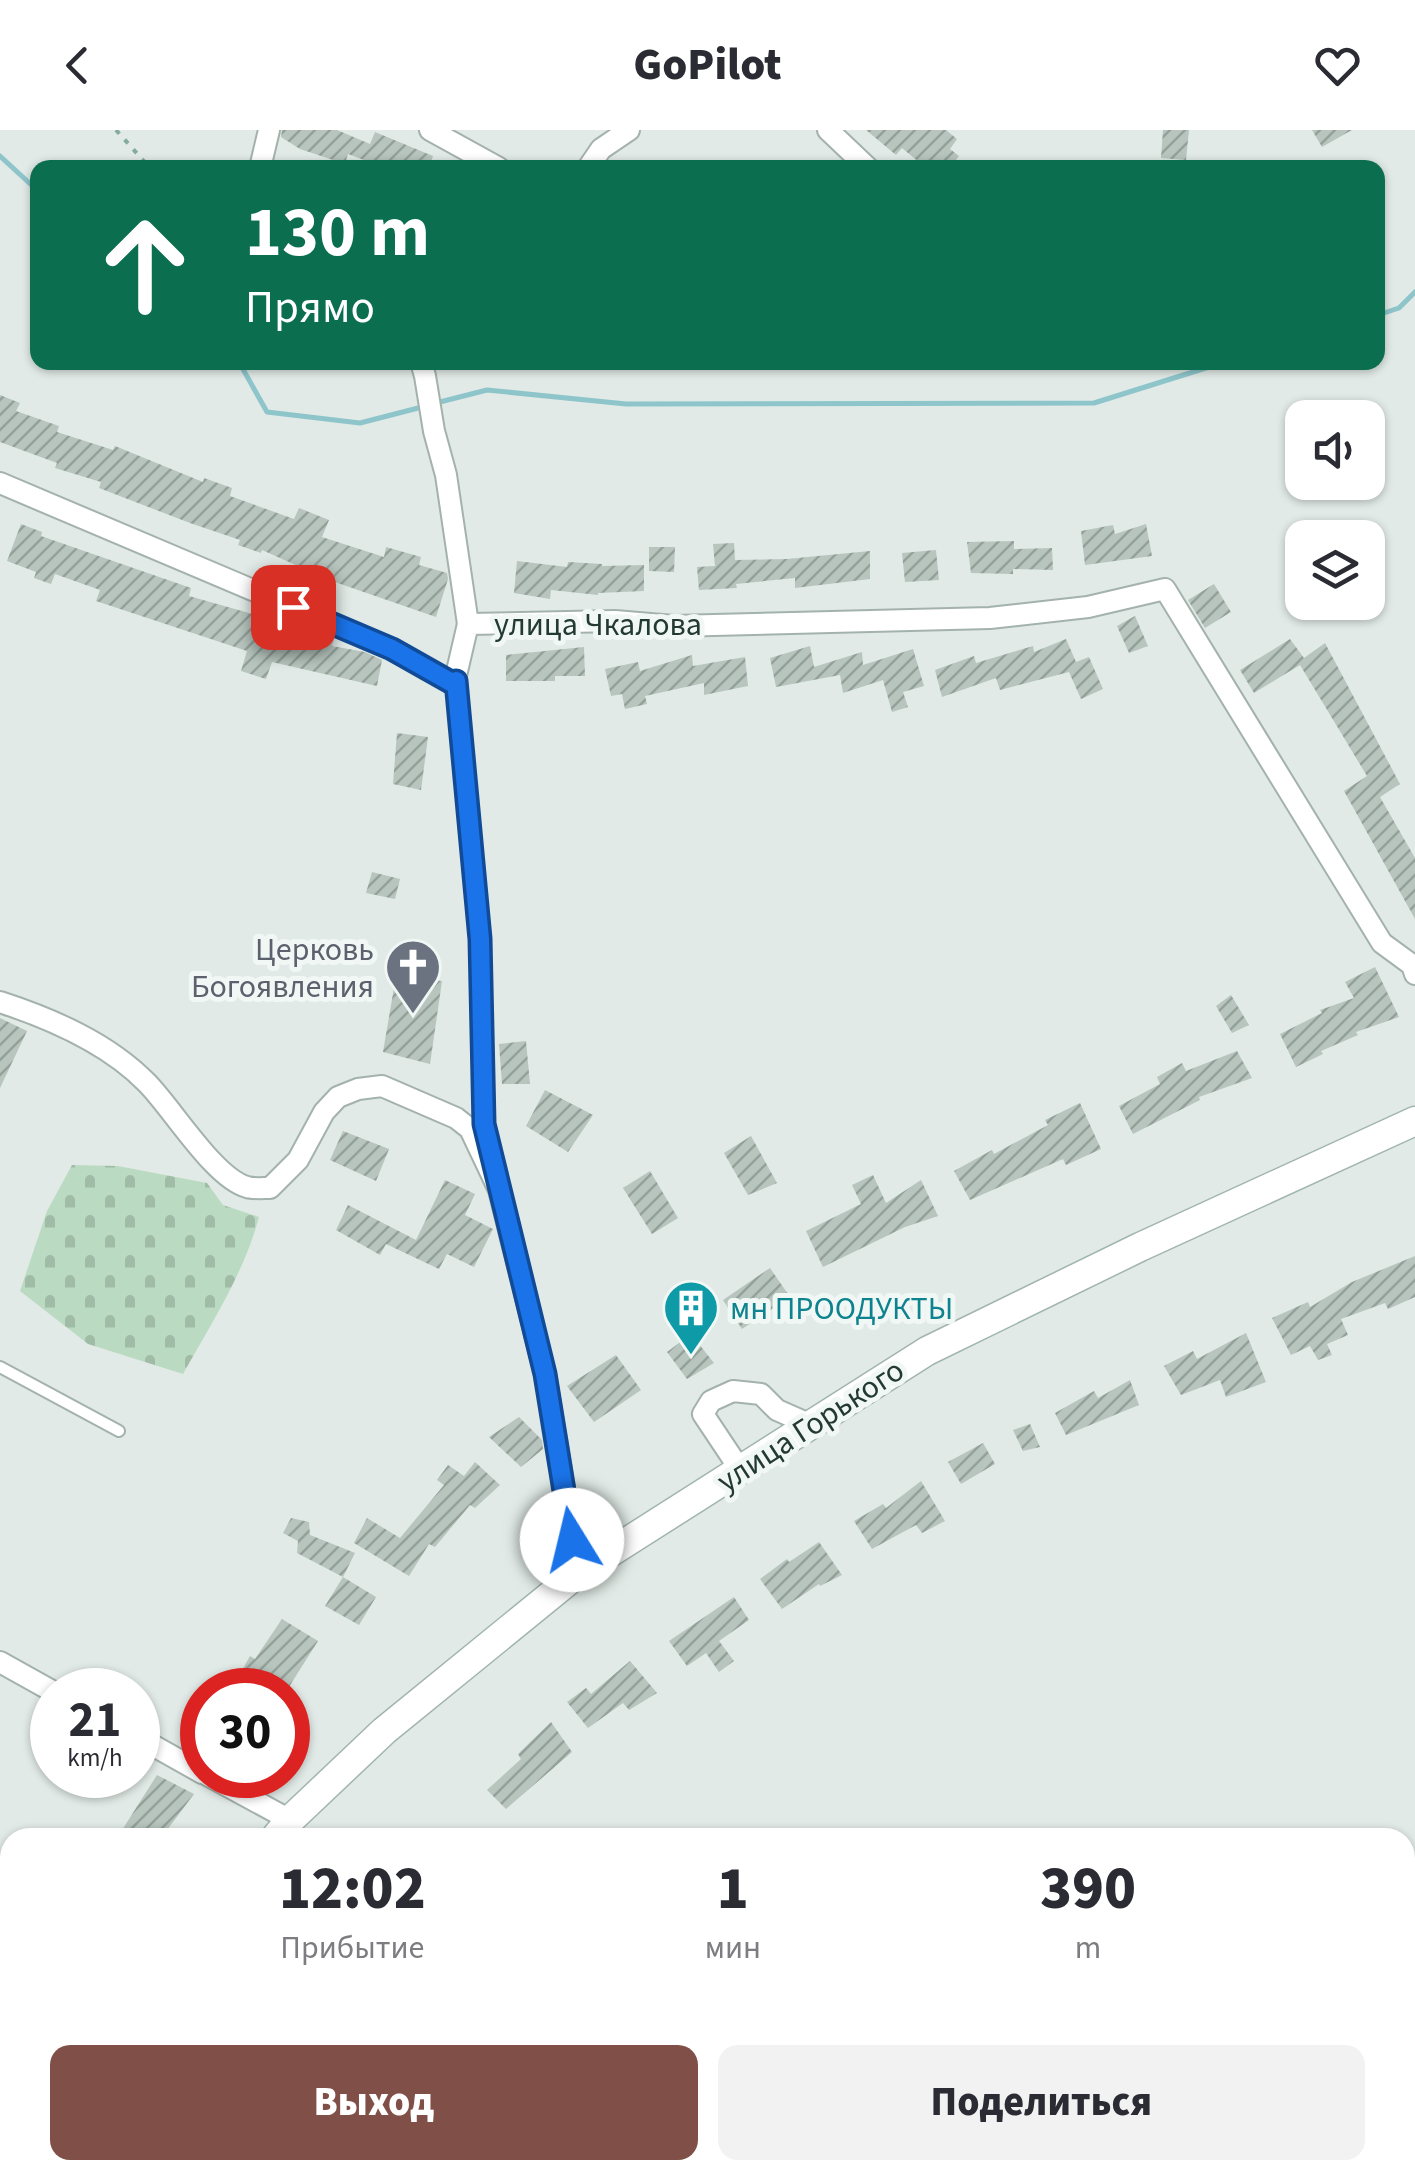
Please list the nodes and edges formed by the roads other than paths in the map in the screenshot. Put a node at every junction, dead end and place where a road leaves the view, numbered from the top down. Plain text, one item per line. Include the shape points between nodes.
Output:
1 (269, 130) edge
2 (430, 130) edge
3 (629, 130) edge
4 (828, 130) edge
5 (262, 160) edge
6 (486, 160) edge
7 (593, 160) edge
8 (860, 160) edge
9 (423, 370) edge
10 (0, 483) edge
11 (468, 624) junction
12 (454, 684) junction
13 (1415, 974) edge
14 (0, 1002) edge
15 (1415, 1121) edge
16 (499, 1190) junction
17 (0, 1367) edge
18 (811, 1425) junction
19 (118, 1431) dead end
20 (736, 1473) junction
21 (578, 1573) junction
22 (0, 1662) edge
23 (30, 1679) edge
24 (239, 1798) edge
25 (281, 1828) edge
26 (283, 1828) edge

1 - 5 street
2 - 6 street
3 - 7 street
4 - 8 street
9 - 11 street
10 - 12 street via 392,649
11 - 12 street, улица Чкалова
11 - 13 street, улица Чкалова via 990,618 1165,590 1382,943
12 - 16 lane via 480,939 484,1124
14 - 16 street via 106,1050 146,1082 201,1150 246,1187 270,1188 298,1160 338,1097 382,1086 470,1129
15 - 18 main road, улица Горького via 927,1350
16 - 21 street via 545,1374
17 - 19 lane
18 - 20 main road, улица Горького
18 - 20 street via 777,1410 761,1394 733,1392 711,1402 702,1414
20 - 21 main road, улица Горького
21 - 26 main road, улица Горького via 384,1731
22 - 23 street
24 - 25 street

